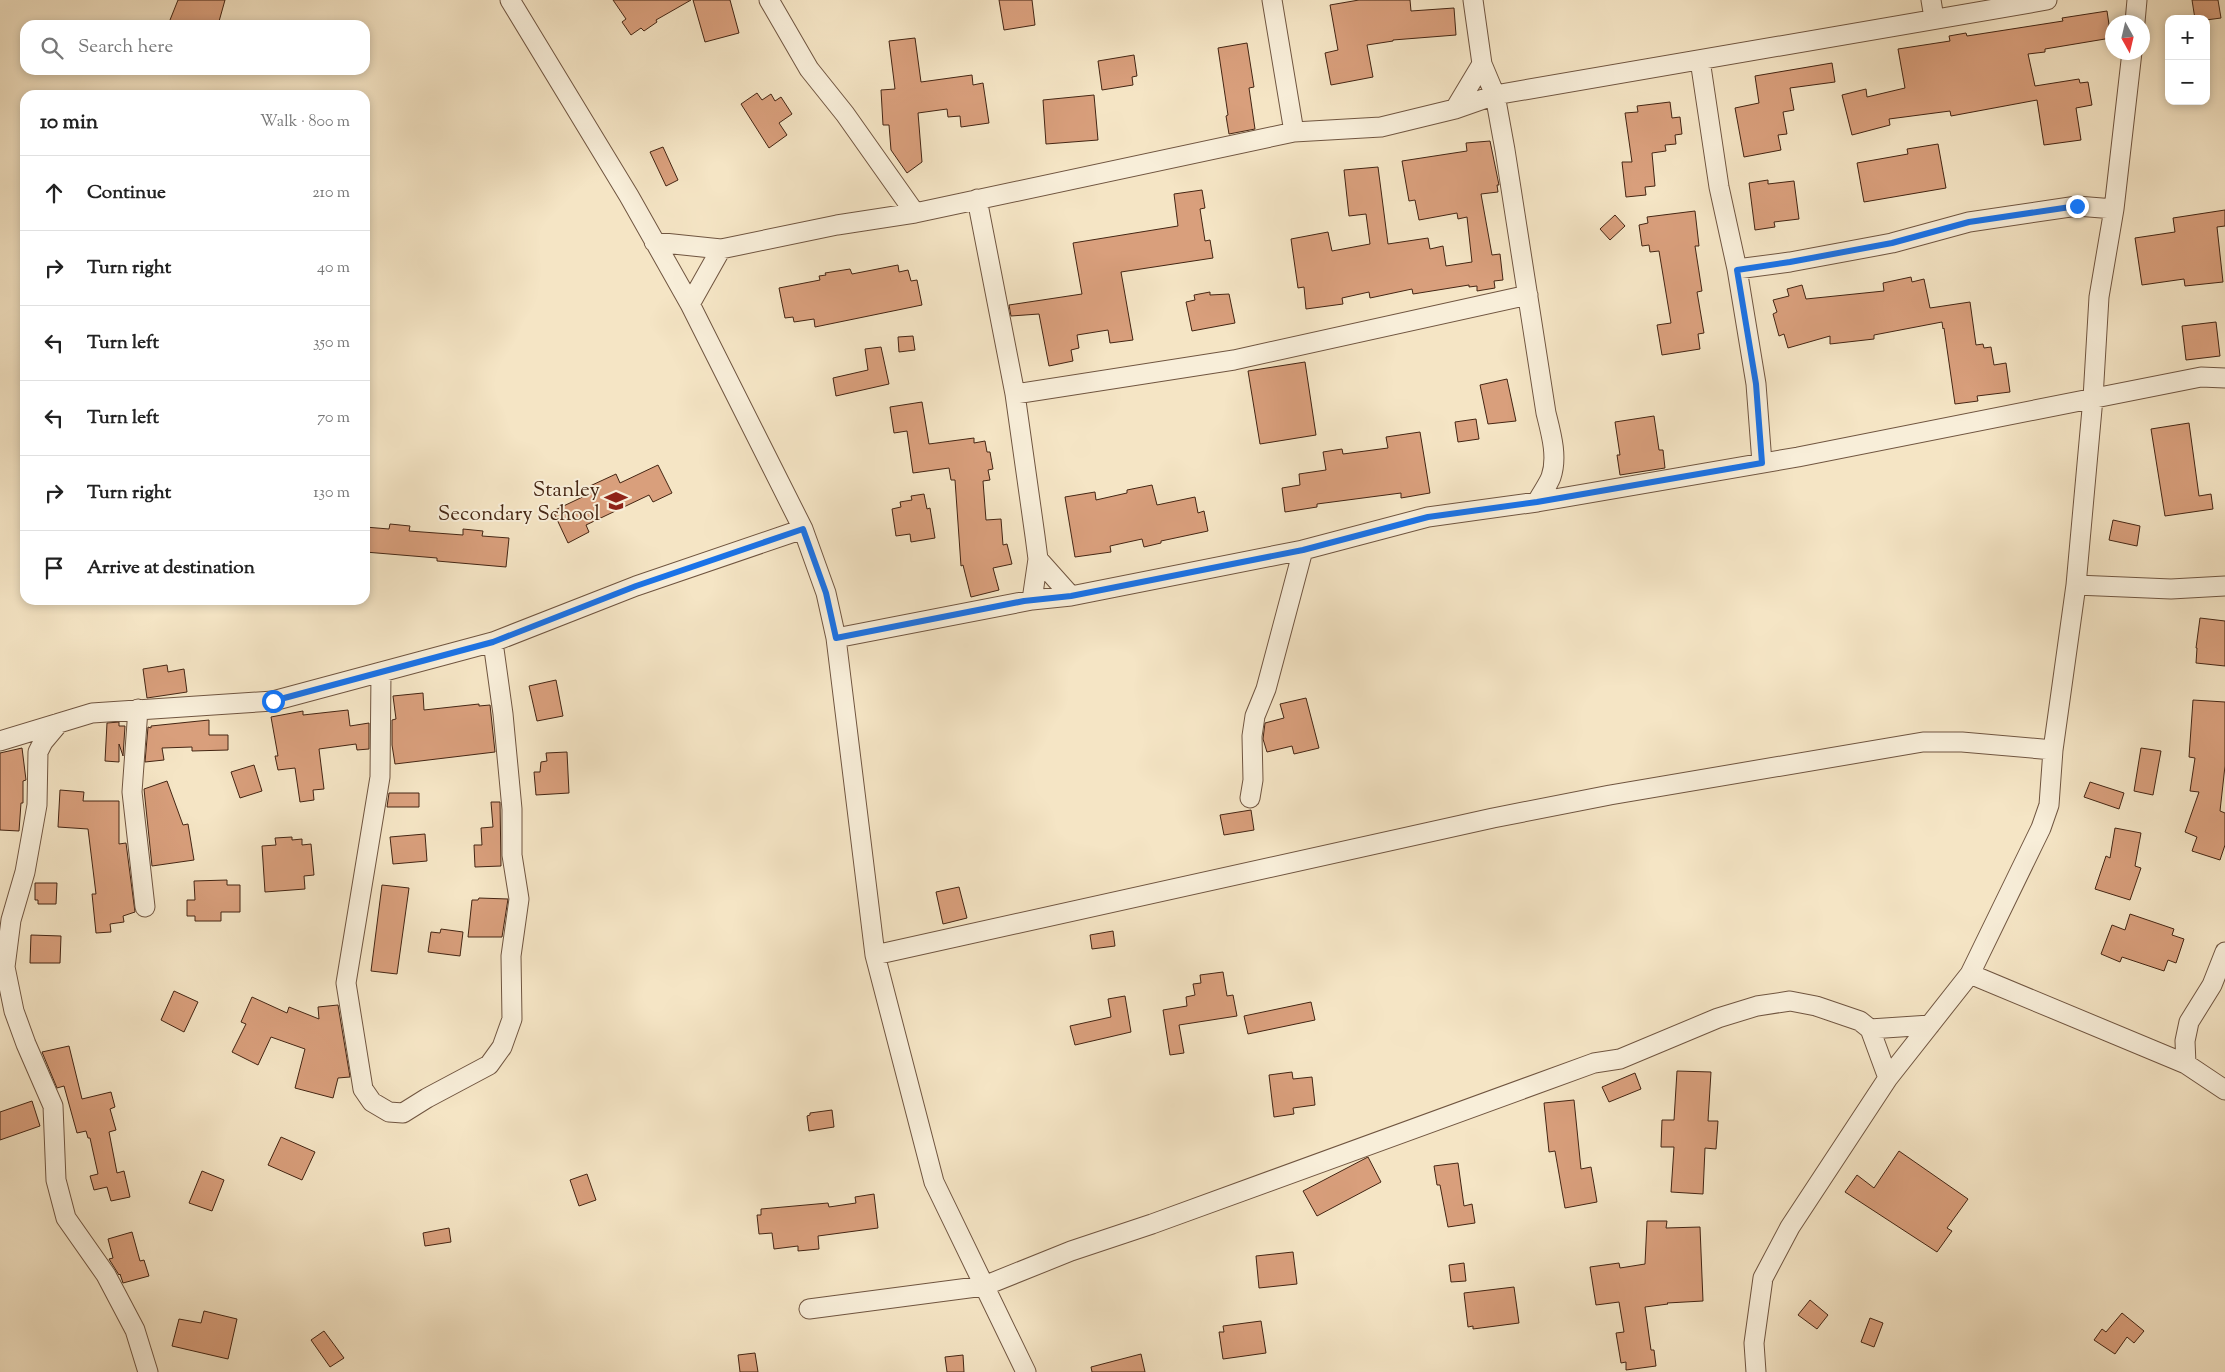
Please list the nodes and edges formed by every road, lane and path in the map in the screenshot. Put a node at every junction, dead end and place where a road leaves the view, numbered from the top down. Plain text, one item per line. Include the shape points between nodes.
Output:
1 (510, 0) edge
2 (769, 0) edge
3 (1272, 0) edge
4 (1472, 0) edge
5 (2047, 0) edge
6 (2136, 0) edge
7 (1932, 9) edge
8 (2135, 15) edge
9 (1700, 60) junction
10 (2131, 60) edge
11 (1482, 64) junction
12 (1495, 95) junction
13 (1455, 109) junction
14 (1294, 132) junction
15 (977, 199) junction
16 (2114, 209) junction
17 (916, 212) junction
18 (654, 242) junction
19 (721, 249) junction
20 (1737, 270) junction
21 (1528, 295) junction
22 (690, 304) junction
23 (2225, 378) edge
24 (1015, 394) junction
25 (2093, 398) junction
26 (1762, 463) junction
27 (1537, 502) junction
28 (803, 529) junction
29 (1303, 550) junction
30 (1038, 559) junction
31 (2076, 585) junction
32 (2225, 586) edge
33 (1071, 596) junction
34 (1032, 600) junction
35 (836, 638) junction
36 (493, 642) junction
37 (381, 672) junction
38 (138, 709) junction
39 (59, 723) junction
40 (0, 741) edge
41 (2054, 750) junction
42 (1250, 798) dead end
43 (145, 907) dead end
44 (2225, 952) edge
45 (875, 955) junction
46 (1970, 974) junction
47 (1930, 1025) junction
48 (1870, 1029) junction
49 (2186, 1064) junction
50 (1888, 1078) junction
51 (2225, 1090) edge
52 (984, 1286) junction
53 (809, 1309) dead end
54 (148, 1372) edge
55 (1026, 1372) edge
56 (1756, 1372) edge

1 - 18 street
2 - 17 street via 809,69
3 - 14 street
4 - 11 street
5 - 7 street
6 - 8 street
7 - 9 street via 1915,24
9 - 12 street
9 - 20 street via 1719,187
10 - 16 street
11 - 12 street
11 - 13 street
12 - 13 street
12 - 21 street
13 - 14 street via 1381,126
14 - 15 street
15 - 17 street
15 - 24 street
16 - 20 street via 2077,206 1969,222 1892,243
16 - 25 street via 2099,297
17 - 19 street
18 - 19 street
18 - 22 street
19 - 22 street
20 - 26 street via 1756,384
21 - 24 street via 1234,360
21 - 27 street via 1554,454 1551,476
22 - 28 street
23 - 25 street via 2201,377
24 - 30 street
25 - 26 street
25 - 31 street
26 - 27 street
27 - 29 street via 1428,517
28 - 35 street via 826,593
28 - 36 street via 636,586
29 - 33 street
29 - 42 street via 1266,689 1255,716
30 - 33 street
30 - 34 street
31 - 32 street via 2171,589
31 - 41 street
33 - 34 street
34 - 35 street
35 - 45 street
36 - 37 street
36 - 37 street via 503,714 512,809 512,855 519,899 511,956 512,1019 502,1046 489,1065 403,1113 389,1112 372,1102 363,1089 346,983 380,777
37 - 38 street via 273,701
38 - 39 street via 92,713
38 - 43 street via 132,792
39 - 40 street
39 - 54 street via 38,752 37,805 25,872 11,920 6,967 17,1019 53,1106 56,1180 66,1218 110,1283 135,1330
41 - 45 street via 1923,742 1610,795
41 - 46 street via 2049,805 2042,828
44 - 49 street via 2212,985 2189,1022 2185,1041
45 - 52 street via 934,1182
46 - 47 street
46 - 49 street
47 - 48 street
47 - 50 street
48 - 50 street
48 - 52 street via 1860,1021 1816,1006 1790,1002 1757,1006 1718,1018 1620,1059 1594,1064 1071,1251
49 - 51 street
50 - 56 street via 1790,1227 1762,1278 1754,1344
52 - 53 street
52 - 55 street

